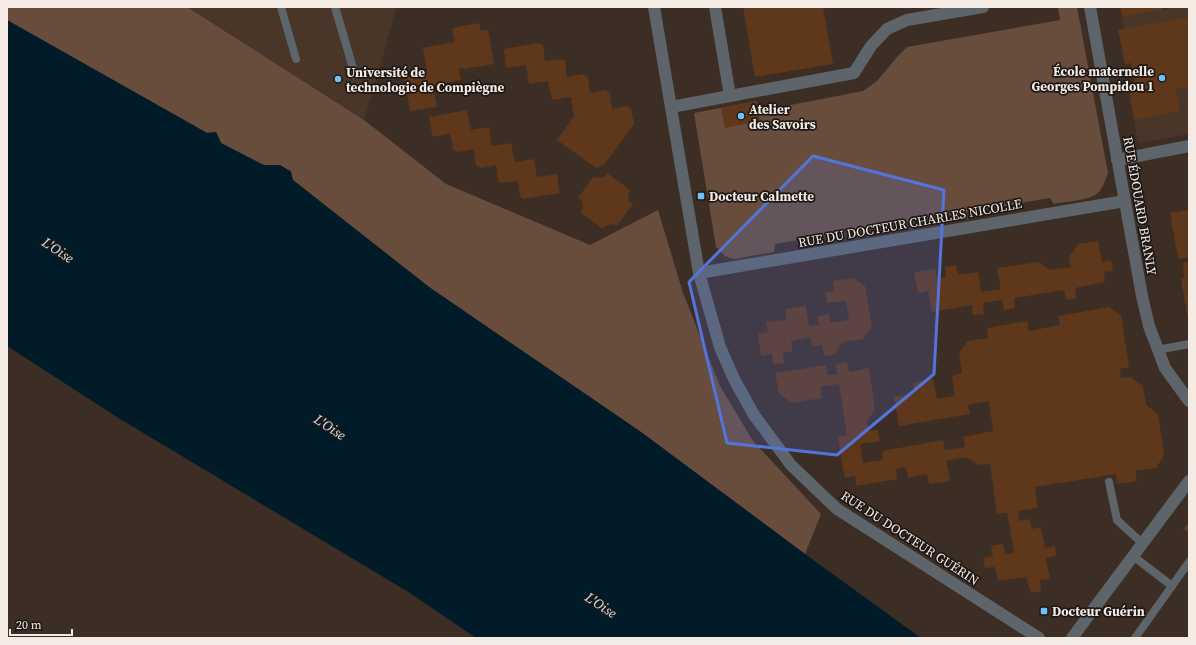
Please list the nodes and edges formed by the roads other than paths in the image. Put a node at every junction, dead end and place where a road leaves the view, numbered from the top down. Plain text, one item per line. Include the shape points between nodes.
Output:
1 (281, 7) edge
2 (335, 7) edge
3 (654, 7) edge
4 (715, 7) edge
5 (983, 7) edge
6 (1090, 7) edge
7 (296, 59) dead end
8 (355, 75) dead end
9 (730, 96) junction
10 (671, 107) junction
11 (1189, 146) edge
12 (1118, 160) junction
13 (1125, 201) junction
14 (699, 273) junction
15 (1189, 344) edge
16 (1157, 350) junction
17 (1189, 401) edge
18 (1189, 481) edge
19 (1108, 482) dead end
20 (1142, 543) junction
21 (1133, 556) junction
22 (1189, 562) edge
23 (1172, 586) junction
24 (1039, 638) edge
25 (1072, 638) edge
26 (1134, 638) edge

1 - 7 lane
2 - 8 lane
3 - 10 street, RUE DU DOCTEUR GUÉRIN
4 - 9 street
5 - 9 street via 906,20 887,29 871,46 854,73
6 - 12 street, RUE ÉDOUARD BRANLY
9 - 10 street
10 - 14 street, RUE DU DOCTEUR GUÉRIN
11 - 12 street
12 - 13 street, RUE ÉDOUARD BRANLY
13 - 14 street, RUE DU DOCTEUR CHARLES NICOLLE
13 - 16 street, RUE ÉDOUARD BRANLY via 1142,296
14 - 24 street, RUE DU DOCTEUR GUÉRIN via 720,347 734,379 754,415 791,464 837,509
15 - 16 lane
16 - 17 street, RUE ÉDOUARD BRANLY via 1165,368
18 - 20 street
19 - 20 lane via 1117,520
20 - 21 street
21 - 23 lane
21 - 25 street
22 - 23 lane
23 - 26 lane

